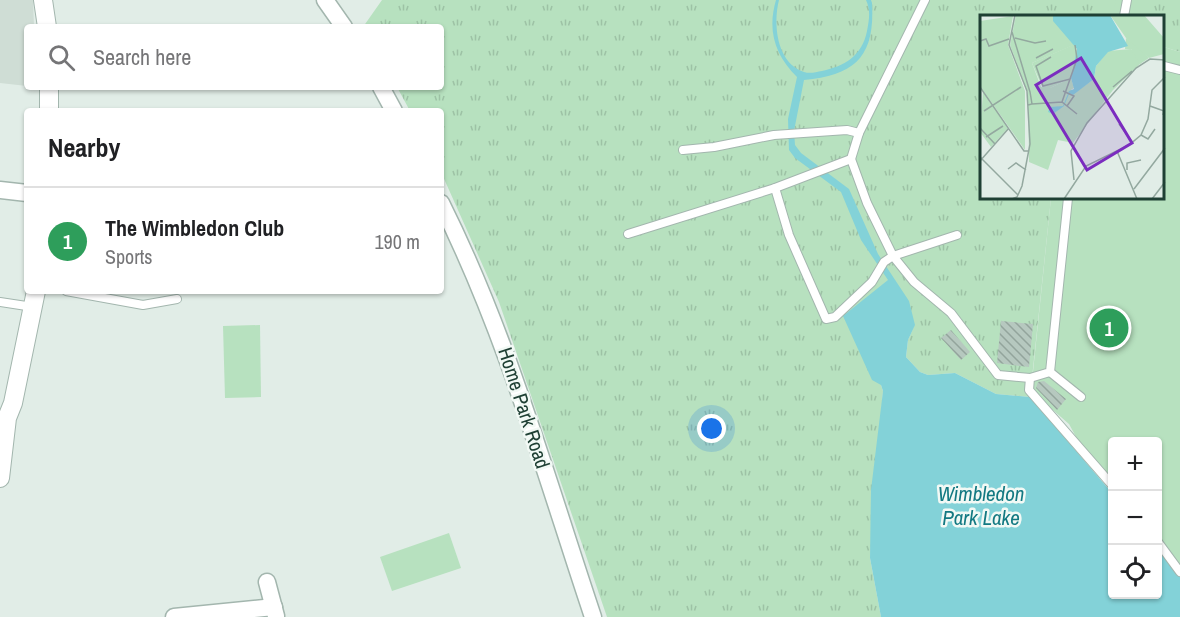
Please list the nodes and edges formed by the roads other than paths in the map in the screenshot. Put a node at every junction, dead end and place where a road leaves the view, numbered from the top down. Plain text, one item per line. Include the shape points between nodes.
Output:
1 (43, 0) edge
2 (325, 0) edge
3 (925, 0) edge
4 (1127, 0) edge
5 (1124, 15) edge
6 (47, 24) edge
7 (342, 24) edge
8 (1165, 66) edge
9 (1180, 70) edge
10 (49, 90) edge
11 (383, 90) edge
12 (49, 108) edge
13 (392, 108) edge
14 (859, 133) junction
15 (683, 150) dead end
16 (851, 159) junction
17 (775, 188) junction
18 (0, 190) edge
19 (24, 193) edge
20 (1068, 200) edge
21 (444, 209) edge
22 (628, 234) dead end
23 (957, 235) dead end
24 (934, 243) junction
25 (940, 251) dead end
26 (893, 256) junction
27 (83, 294) edge
28 (34, 299) edge
29 (177, 299) dead end
30 (0, 302) edge
31 (1050, 372) junction
32 (1030, 378) junction
33 (1081, 397) dead end
34 (3, 418) edge
35 (0, 478) edge
36 (1108, 479) edge
37 (1160, 545) edge
38 (1180, 572) edge
39 (267, 582) dead end
40 (275, 612) edge
41 (174, 617) edge
42 (593, 617) edge

1 - 6 street
2 - 7 street
3 - 14 lane
4 - 5 lane
8 - 9 lane
10 - 12 street
11 - 13 street
14 - 15 lane via 847,130 785,135
14 - 16 lane
16 - 17 lane
16 - 26 lane via 867,204
17 - 22 lane
17 - 26 lane via 789,235 826,319 835,317
18 - 19 street
20 - 31 lane
21 - 42 street, Home Park Road via 510,362
23 - 24 lane
24 - 25 lane
24 - 26 lane
26 - 32 lane via 914,282 951,313 998,375
27 - 29 lane via 143,305
28 - 30 lane
28 - 34 street via 13,403
31 - 32 lane
31 - 33 lane
32 - 36 lane via 1029,390
34 - 35 street
37 - 38 lane
39 - 40 street
40 - 41 street

